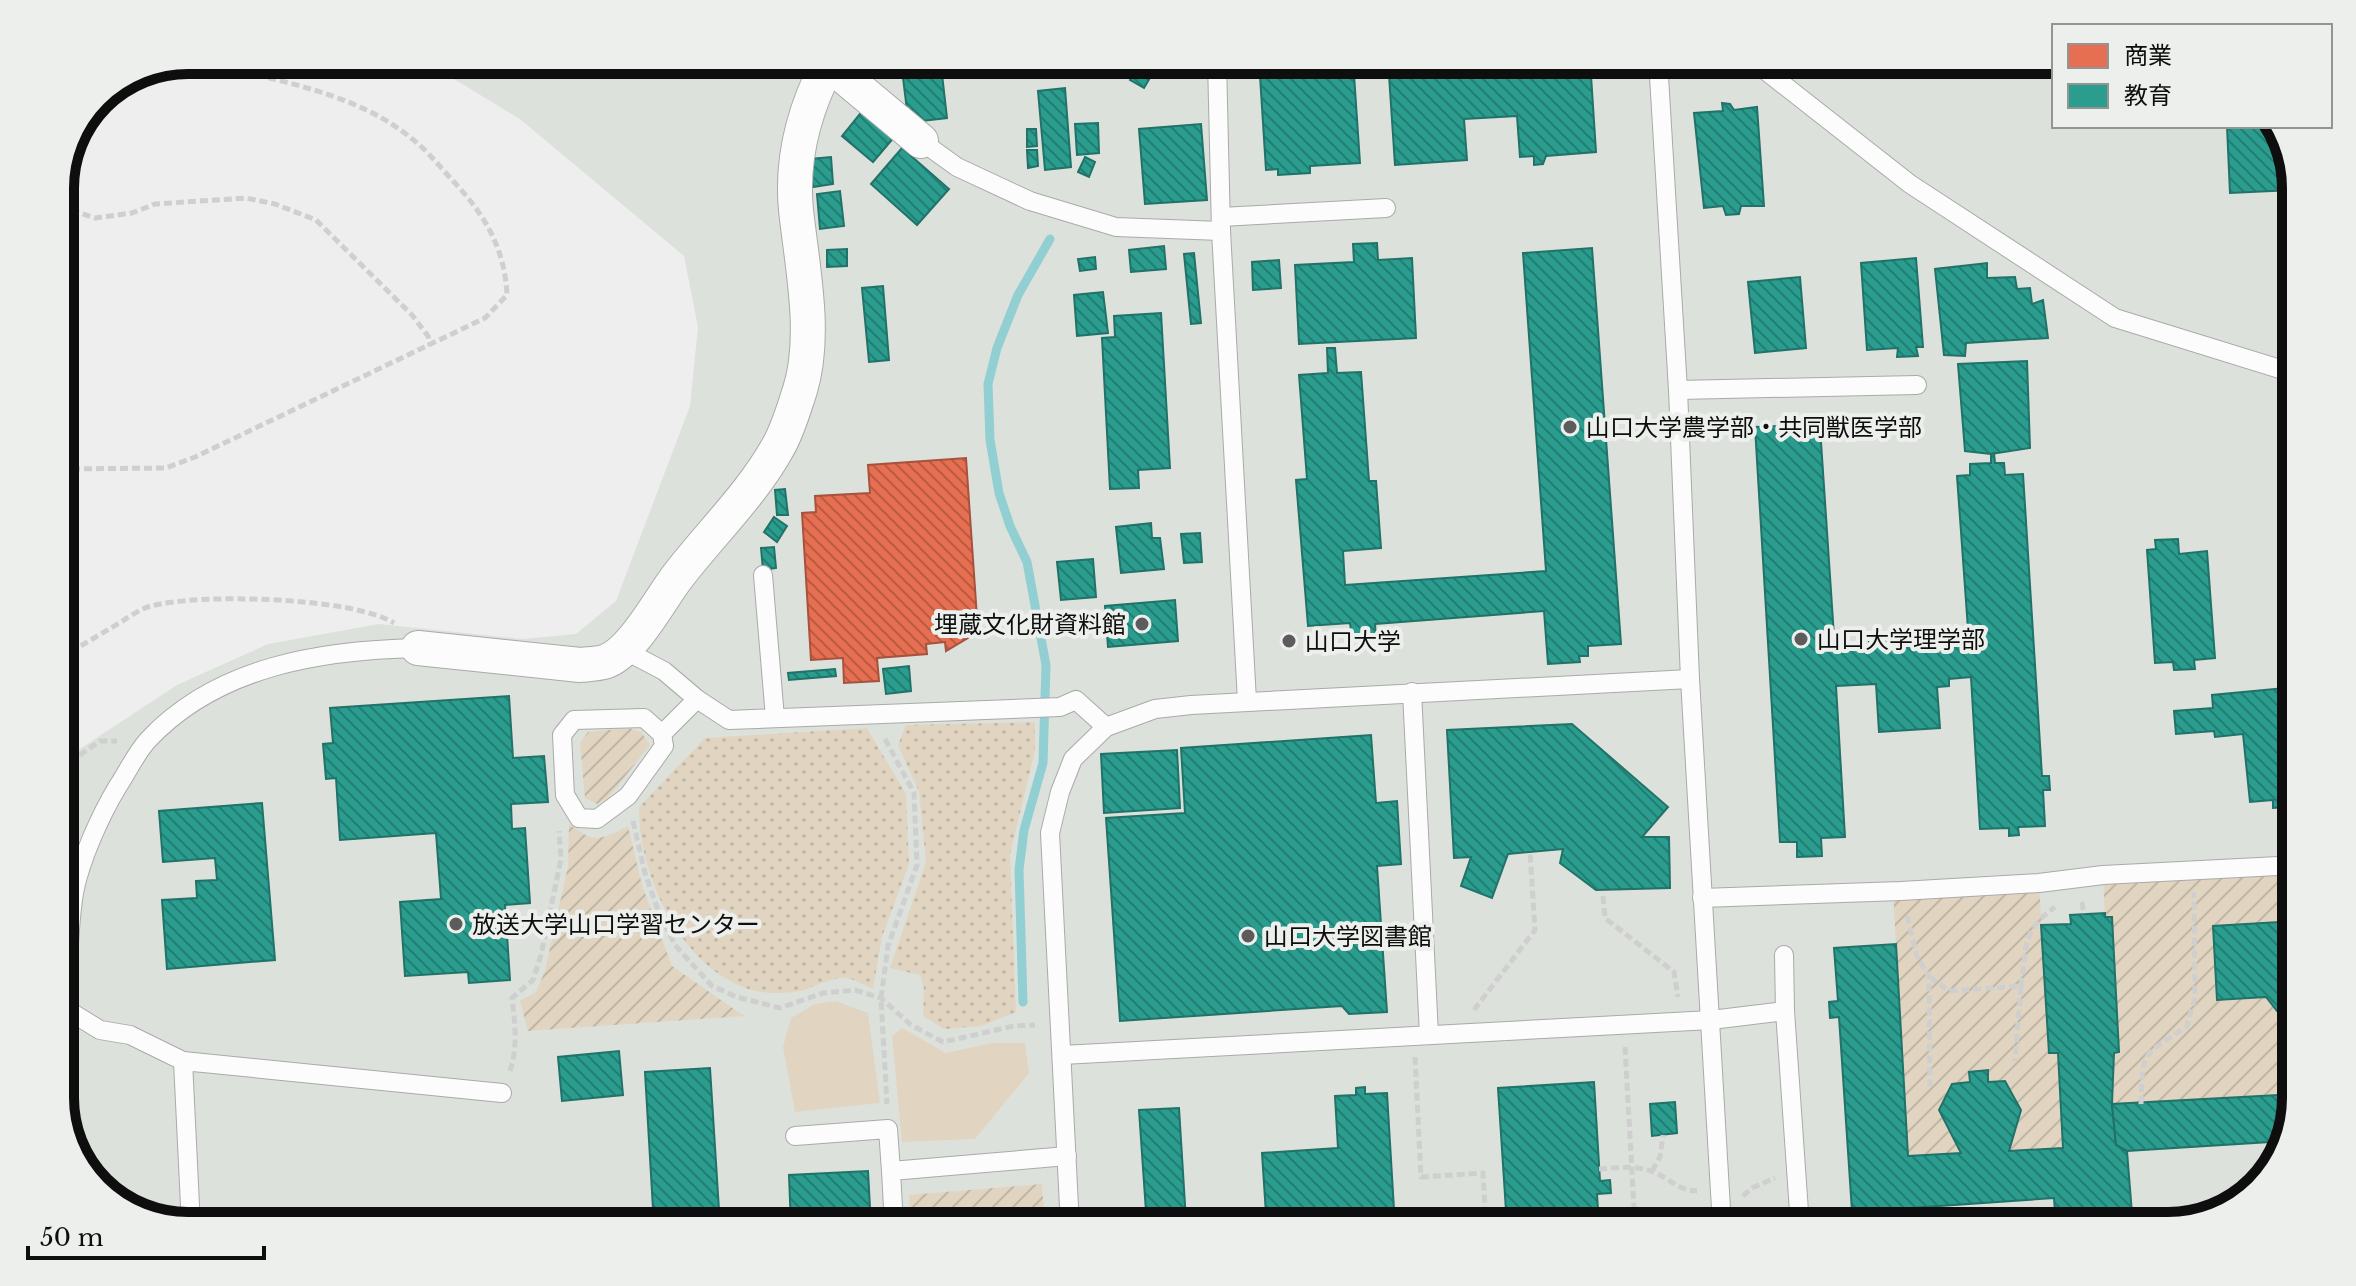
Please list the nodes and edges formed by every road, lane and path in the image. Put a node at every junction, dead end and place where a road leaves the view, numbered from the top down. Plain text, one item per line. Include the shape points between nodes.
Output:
1 (249, 74) edge
2 (821, 74) edge
3 (842, 74) edge
4 (1217, 74) edge
5 (1659, 74) edge
6 (1770, 74) edge
7 (921, 141) joint
8 (1386, 208) dead end
9 (74, 211) edge
10 (1221, 224) junction
11 (430, 346) junction
12 (2282, 370) edge
13 (1917, 385) dead end
14 (1678, 390) junction
15 (74, 468) edge
16 (763, 575) dead end
17 (418, 648) junction
18 (74, 650) edge
19 (624, 650) junction
20 (1690, 679) junction
21 (1412, 692) junction
22 (697, 699) junction
23 (1247, 701) junction
24 (872, 714) junction
25 (775, 718) junction
26 (1106, 727) junction
27 (662, 734) junction
28 (146, 742) junction
29 (74, 759) edge
30 (565, 795) junction
31 (628, 796) junction
32 (1530, 852) dead end
33 (2282, 866) edge
34 (2194, 870) junction
35 (1901, 891) junction
36 (1603, 896) dead end
37 (1702, 898) junction
38 (74, 902) edge
39 (2064, 902) dead end
40 (1784, 955) dead end
41 (1929, 977) junction
42 (2021, 986) junction
43 (881, 998) junction
44 (1785, 1011) junction
45 (1711, 1020) junction
46 (74, 1021) edge
47 (1682, 1021) junction
48 (1060, 1023) junction
49 (1623, 1024) junction
50 (1468, 1033) junction
51 (1422, 1036) junction
52 (1062, 1055) junction
53 (183, 1061) junction
54 (2015, 1061) dead end
55 (1930, 1086) dead end
56 (502, 1093) joint
57 (2141, 1104) dead end
58 (888, 1129) junction
59 (1663, 1135) dead end
60 (795, 1136) dead end
61 (1067, 1156) junction
62 (1632, 1167) junction
63 (1599, 1169) dead end
64 (891, 1171) junction
65 (1652, 1171) junction
66 (1798, 1178) junction
67 (1720, 1190) junction
68 (190, 1212) edge
69 (893, 1212) edge
70 (1069, 1212) edge
71 (1485, 1212) edge
72 (1634, 1212) edge
73 (1721, 1212) edge
74 (1730, 1212) edge
75 (1799, 1212) edge

1 - 11 path via 324,93 373,113 410,137 471,201 500,249 507,295 485,318
2 - 19 street via 797,152 807,336 801,388 779,445
3 - 7 street
4 - 10 lane
5 - 14 lane
6 - 12 lane via 1910,184 2115,318
7 - 10 lane via 957,167 1030,201 1116,227
8 - 10 lane
9 - 11 path via 95,218 155,204 246,198 275,204 316,220 412,315
10 - 23 lane
11 - 15 path via 166,468
13 - 14 lane
14 - 20 lane
16 - 25 lane
17 - 18 path via 416,636 386,618 252,598 148,606
17 - 19 street via 580,665 606,662
17 - 28 lane via 360,649 260,670 215,688
19 - 22 lane via 664,671
20 - 21 lane
20 - 37 lane
21 - 23 lane
21 - 51 lane
22 - 25 lane via 729,720
22 - 27 lane
23 - 26 lane via 1155,709
24 - 25 lane
24 - 26 lane via 1060,707 1076,700
24 - 43 path via 914,793 917,865 888,946
26 - 48 lane via 1073,759 1050,833
27 - 30 lane via 644,718 574,720 562,735
27 - 31 lane via 664,746
28 - 29 path via 100,741
28 - 38 lane via 101,814
30 - 31 lane via 579,818 597,819
30 - 56 path via 559,873 533,980 512,998 514,1060
31 - 43 path via 659,913 675,945 712,986 780,1008 823,993 855,990
32 - 50 path via 1535,930 1474,1007
33 - 34 lane
34 - 35 lane
34 - 57 path via 2195,997 2187,1026 2149,1051 2143,1062
35 - 37 lane
35 - 41 path via 1917,956
36 - 47 path via 1605,918 1674,972
37 - 45 lane
39 - 42 path via 2029,931
40 - 44 lane
41 - 42 path via 1949,991
41 - 55 path
42 - 54 path
43 - 48 path via 911,1025 943,1042 1014,1026
43 - 58 path
44 - 45 lane
44 - 66 lane
45 - 47 lane
45 - 67 lane
46 - 53 lane via 130,1035
47 - 49 lane
48 - 52 lane
49 - 50 lane
49 - 62 path
50 - 51 lane
51 - 52 lane
51 - 71 path via 1421,1177 1483,1173
52 - 61 lane
53 - 56 lane
53 - 68 lane
58 - 60 lane
58 - 64 lane
59 - 65 path
61 - 64 lane
61 - 70 lane
62 - 63 path
62 - 65 path
62 - 72 path
64 - 69 lane
65 - 67 path via 1687,1191
66 - 74 path via 1770,1178 1752,1188
66 - 75 lane
67 - 73 lane

